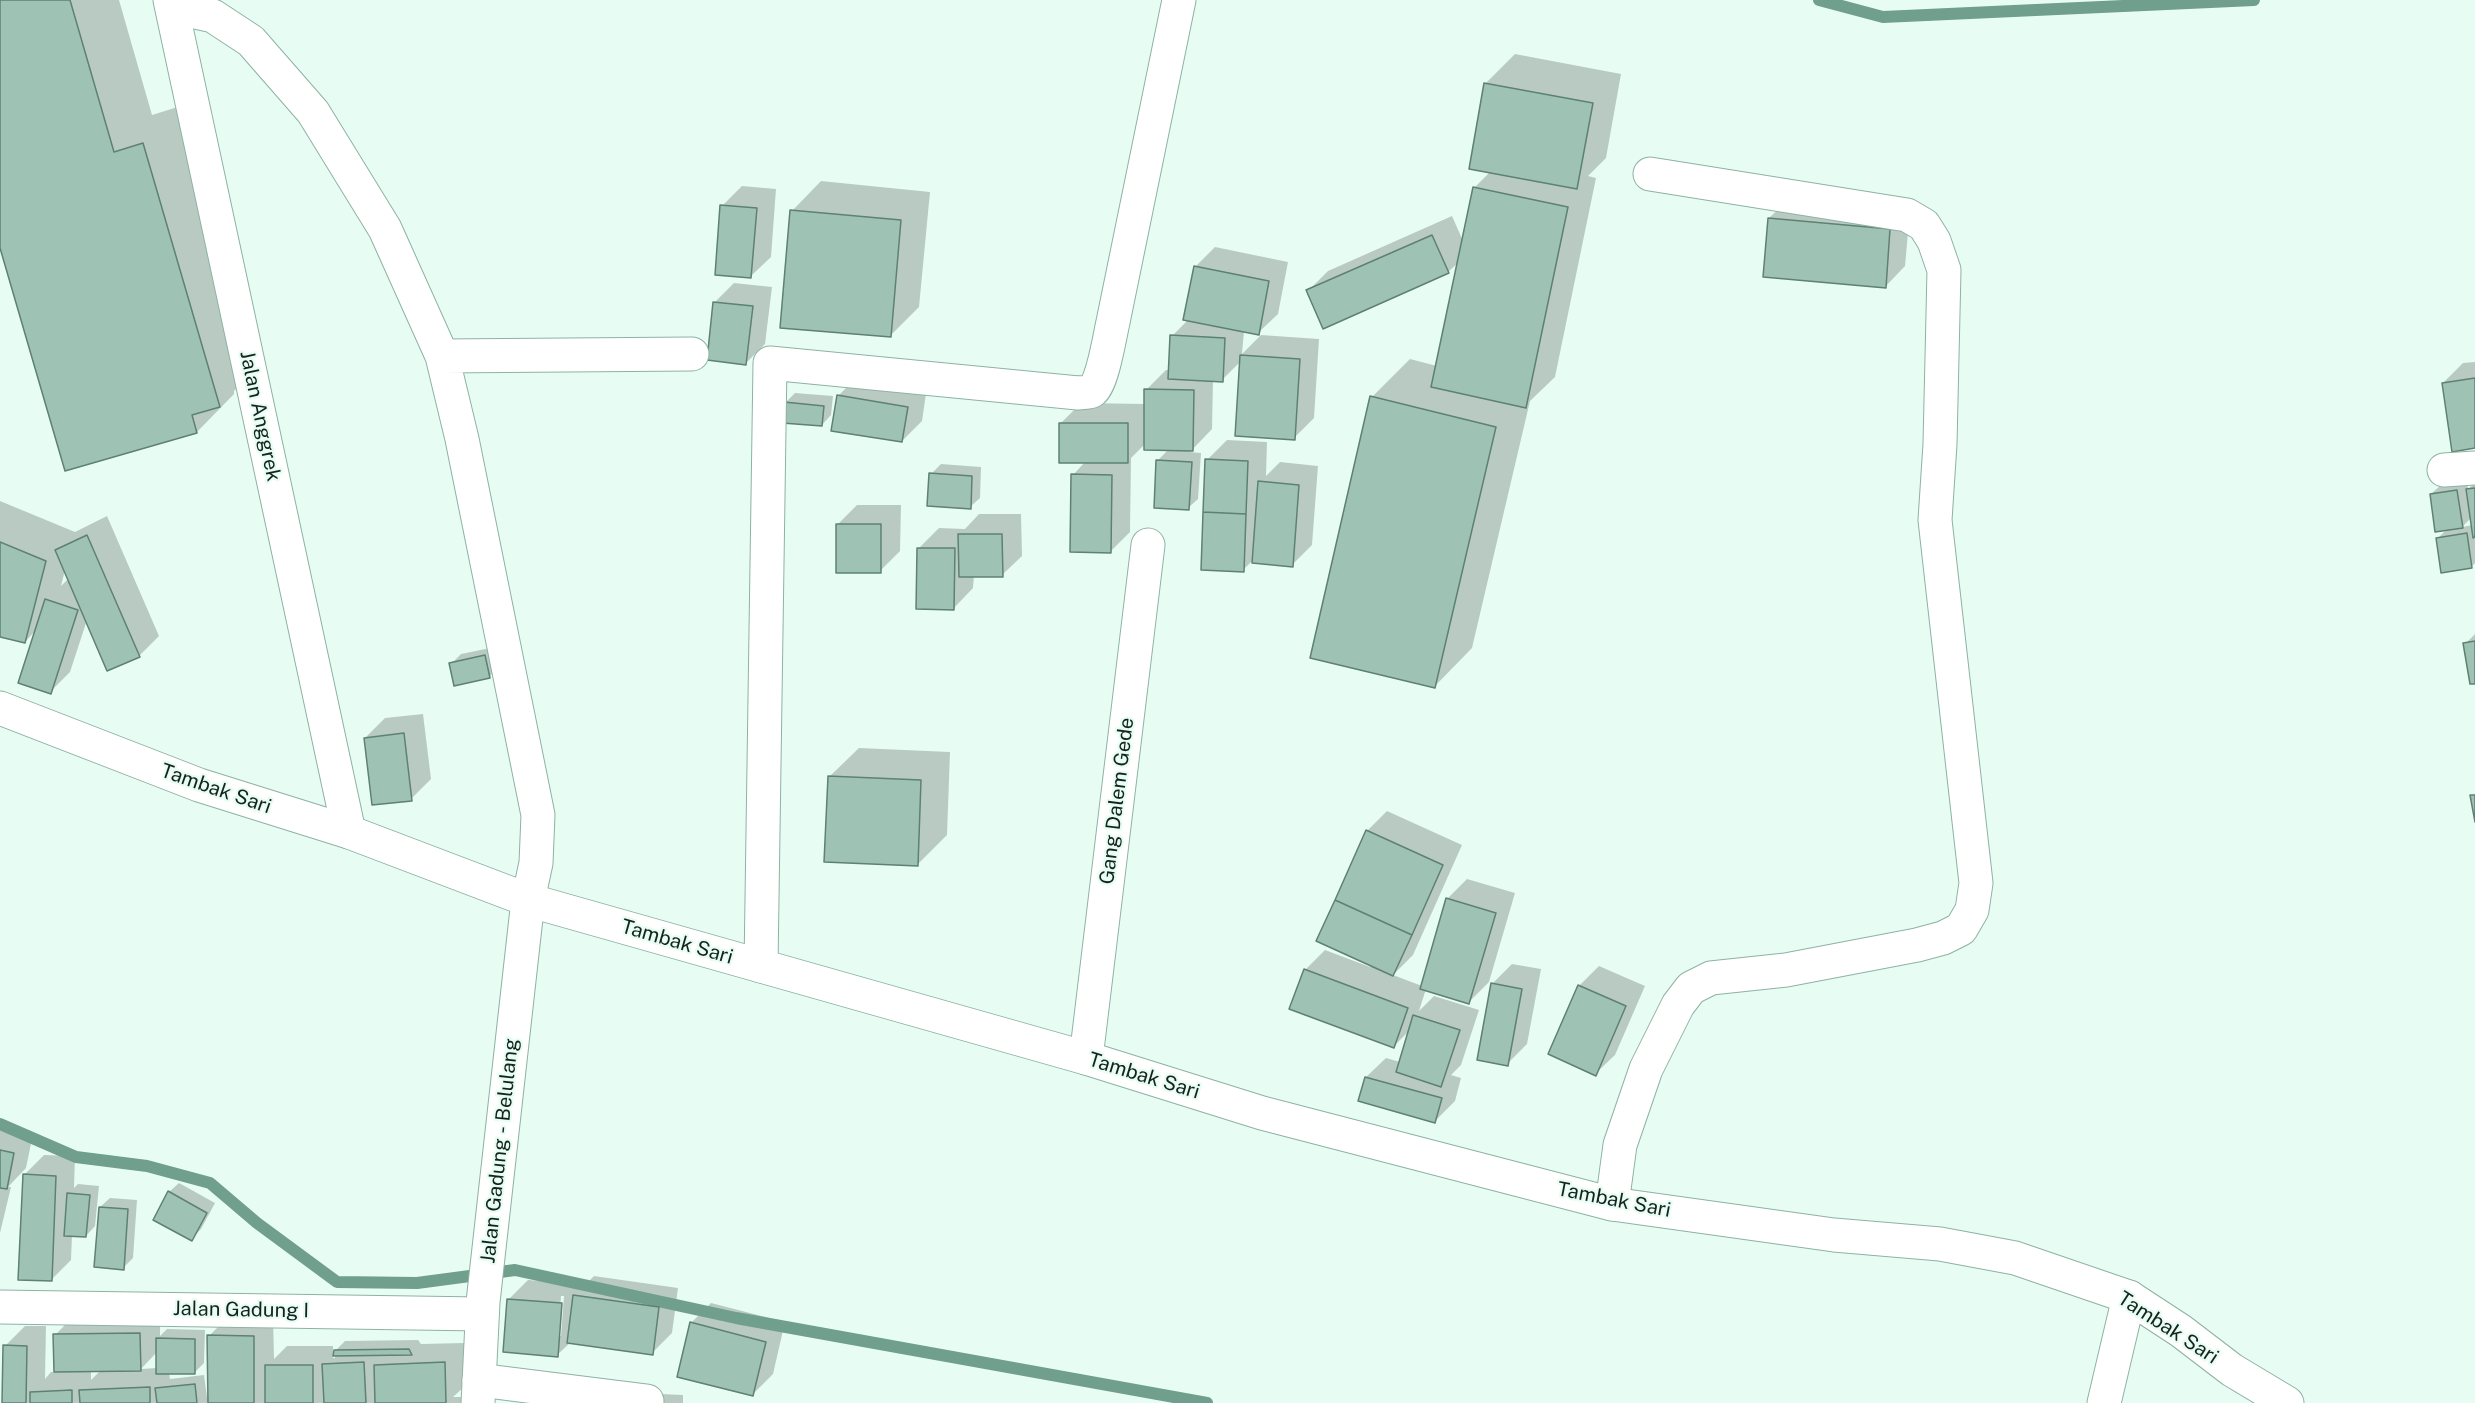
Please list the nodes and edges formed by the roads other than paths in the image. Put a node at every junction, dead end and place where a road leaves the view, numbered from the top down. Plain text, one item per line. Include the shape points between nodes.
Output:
1 (1179, 0) edge
2 (171, 4) edge
3 (1650, 174) dead end
4 (692, 354) dead end
5 (442, 356) junction
6 (1148, 545) dead end
7 (0, 708) edge
8 (349, 832) junction
9 (528, 900) junction
10 (761, 966) junction
11 (1086, 1058) junction
12 (1612, 1204) junction
13 (2129, 1298) junction
14 (0, 1307) edge
15 (483, 1308) junction
16 (478, 1391) edge
17 (647, 1401) dead end
18 (2104, 1403) edge
19 (2287, 1403) edge

1 - 10 street via 1113,322 1101,374 1091,392 770,363
2 - 5 street, Jalan Gadung - Belulang via 213,16 251,41 313,112 385,229
2 - 8 street, Jalan Anggrek
3 - 12 street via 1907,215 1924,225 1934,241 1944,270 1935,520 1976,883 1972,910 1960,928 1943,938 1786,970 1711,978 1691,988 1678,1005 1646,1069 1620,1145
4 - 5 street
5 - 9 street, Jalan Gadung - Belulang via 538,815 536,863
6 - 11 street, Gang Dalem Gede
7 - 8 street, Tambak Sari via 199,785
8 - 9 street, Tambak Sari
9 - 10 street, Tambak Sari
9 - 15 street, Jalan Gadung - Belulang
10 - 11 street, Tambak Sari
11 - 12 street, Tambak Sari via 1262,1113
12 - 13 street, Tambak Sari via 1834,1235 1940,1244 2015,1258
13 - 18 street
13 - 19 street, Tambak Sari
14 - 15 street, Jalan Gadung I
15 - 16 street, Jalan Gadung - Belulang
16 - 17 street

